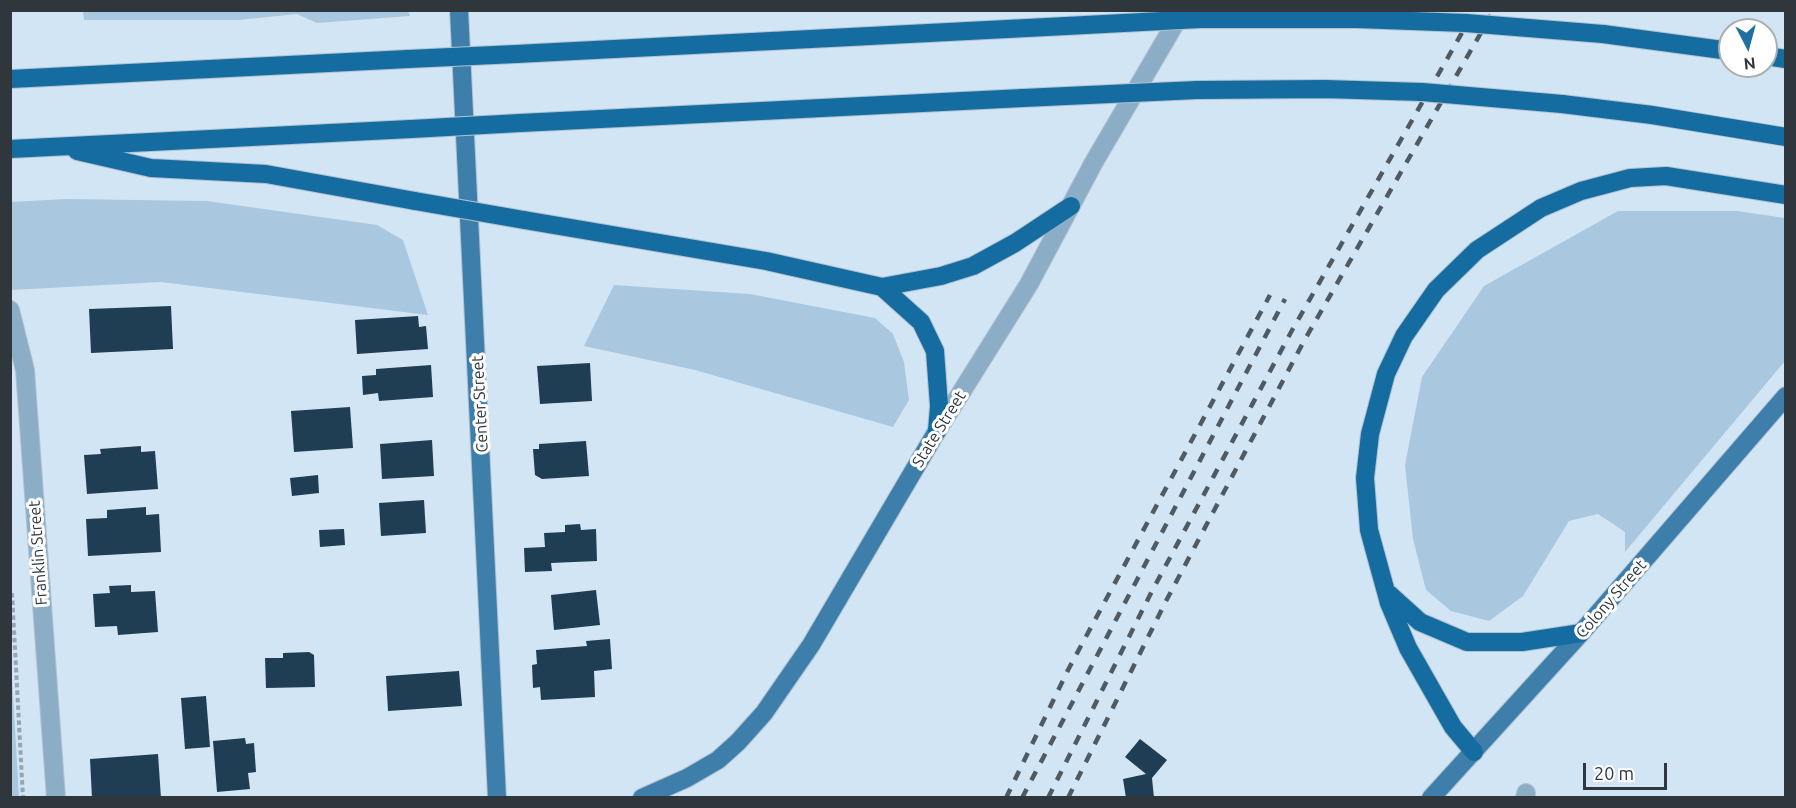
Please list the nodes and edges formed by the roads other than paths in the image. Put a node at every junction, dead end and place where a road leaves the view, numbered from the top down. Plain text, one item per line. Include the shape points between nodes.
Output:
1 (459, 10) edge
2 (1183, 10) edge
3 (1718, 49) edge
4 (10, 80) edge
5 (1785, 137) edge
6 (61, 147) junction
7 (10, 149) edge
8 (1785, 195) edge
9 (1071, 206) junction
10 (882, 287) junction
11 (10, 310) edge
12 (1785, 396) edge
13 (937, 431) junction
14 (1385, 590) junction
15 (1581, 633) junction
16 (1474, 752) junction
17 (56, 798) edge
18 (497, 798) edge
19 (642, 798) edge
20 (1431, 798) edge

1 - 18 main road, Center Street
2 - 9 street, State Street
3 - 4 highway, bridge via 1603,34 1466,23 1200,19
5 - 6 highway, bridge via 1562,104 1314,89 1023,98
6 - 7 highway
6 - 10 highway, bridge via 152,168 266,174 766,261
8 - 14 highway via 1666,176 1605,183 1541,208 1490,240 1455,270 1427,300 1404,336 1386,374 1373,418 1366,464 1366,506
9 - 10 highway via 973,266
9 - 13 street, State Street via 1029,284
10 - 13 highway via 921,322 935,351
11 - 17 street, Franklin Street via 25,370
12 - 15 main road, Colony Street
13 - 19 main road, State Street via 811,645 758,721 718,760 679,783
14 - 15 highway via 1420,622 1467,642 1522,642
14 - 16 highway via 1412,656 1453,727
15 - 16 main road, Colony Street
16 - 20 main road, Colony Street

